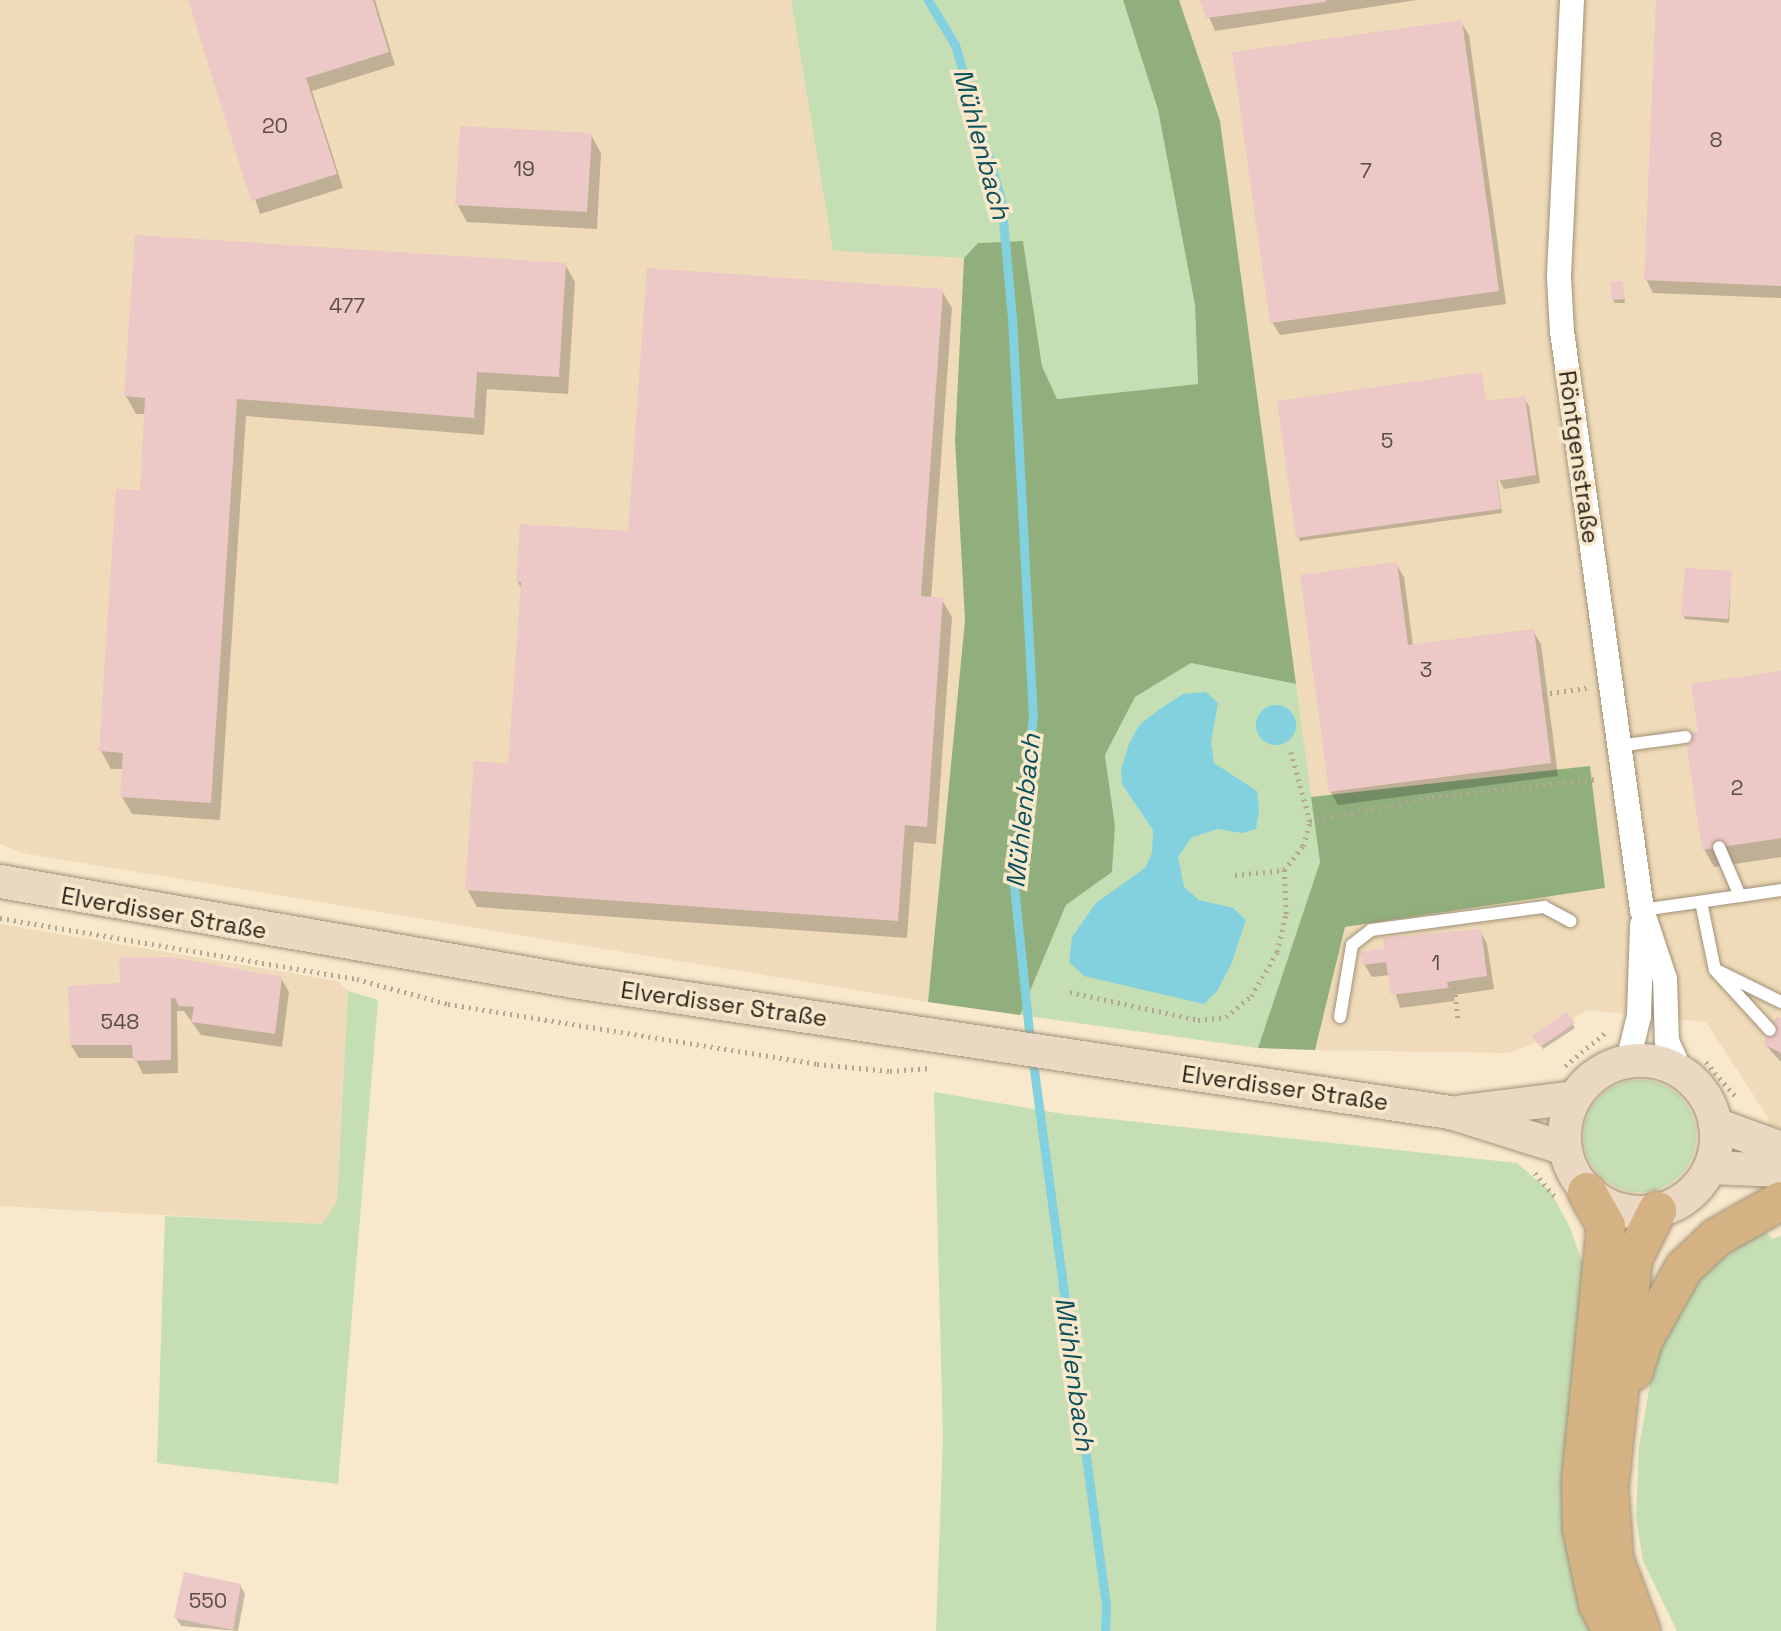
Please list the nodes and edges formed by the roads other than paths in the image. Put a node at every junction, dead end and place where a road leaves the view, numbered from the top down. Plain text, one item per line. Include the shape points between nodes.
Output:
1 (1572, 0) edge
2 (1685, 737) dead end
3 (1618, 746) junction
4 (1719, 847) dead end
5 (0, 881) edge
6 (1781, 890) edge
7 (1740, 896) junction
8 (1701, 902) junction
9 (1642, 910) junction
10 (1570, 921) dead end
11 (1715, 970) junction
12 (1781, 1002) edge
13 (1340, 1017) dead end
14 (1770, 1030) dead end
15 (1628, 1061) junction
16 (1681, 1072) junction
17 (1574, 1097) junction
18 (1450, 1112) junction
19 (1715, 1124) junction
20 (1564, 1148) junction
21 (1781, 1148) edge
22 (1710, 1167) junction
23 (1781, 1170) edge
24 (1587, 1192) junction
25 (1781, 1201) edge
26 (1657, 1211) junction
27 (1610, 1461) junction
28 (1612, 1631) edge
29 (1641, 1631) edge

1 - 3 street, Röntgenstraße via 1559,291
2 - 3 lane
3 - 9 street, Röntgenstraße
4 - 7 lane
5 - 18 main road, Elverdisser Straße via 547,977
6 - 7 lane
7 - 8 lane
8 - 9 lane
8 - 11 lane
9 - 15 street, Röntgenstraße via 1639,1016
9 - 16 street, Röntgenstraße via 1665,979 1667,1041
10 - 13 lane via 1544,907 1360,935 1352,945
11 - 12 lane
11 - 14 lane
15 - 16 main road via 1660,1063
15 - 17 main road via 1603,1069
16 - 19 main road via 1702,1092
17 - 18 main road, Elverdisser Straße
17 - 20 main road via 1565,1121
18 - 20 main road, Elverdisser Straße
19 - 21 main road
19 - 22 main road
20 - 24 main road
22 - 23 main road
22 - 26 main road via 1691,1193
24 - 26 main road via 1628,1212
24 - 28 main road via 1605,1226 1581,1480 1582,1529 1590,1574
25 - 27 main road via 1717,1237 1684,1268 1644,1339
26 - 27 main road via 1633,1259
27 - 29 main road via 1614,1559

